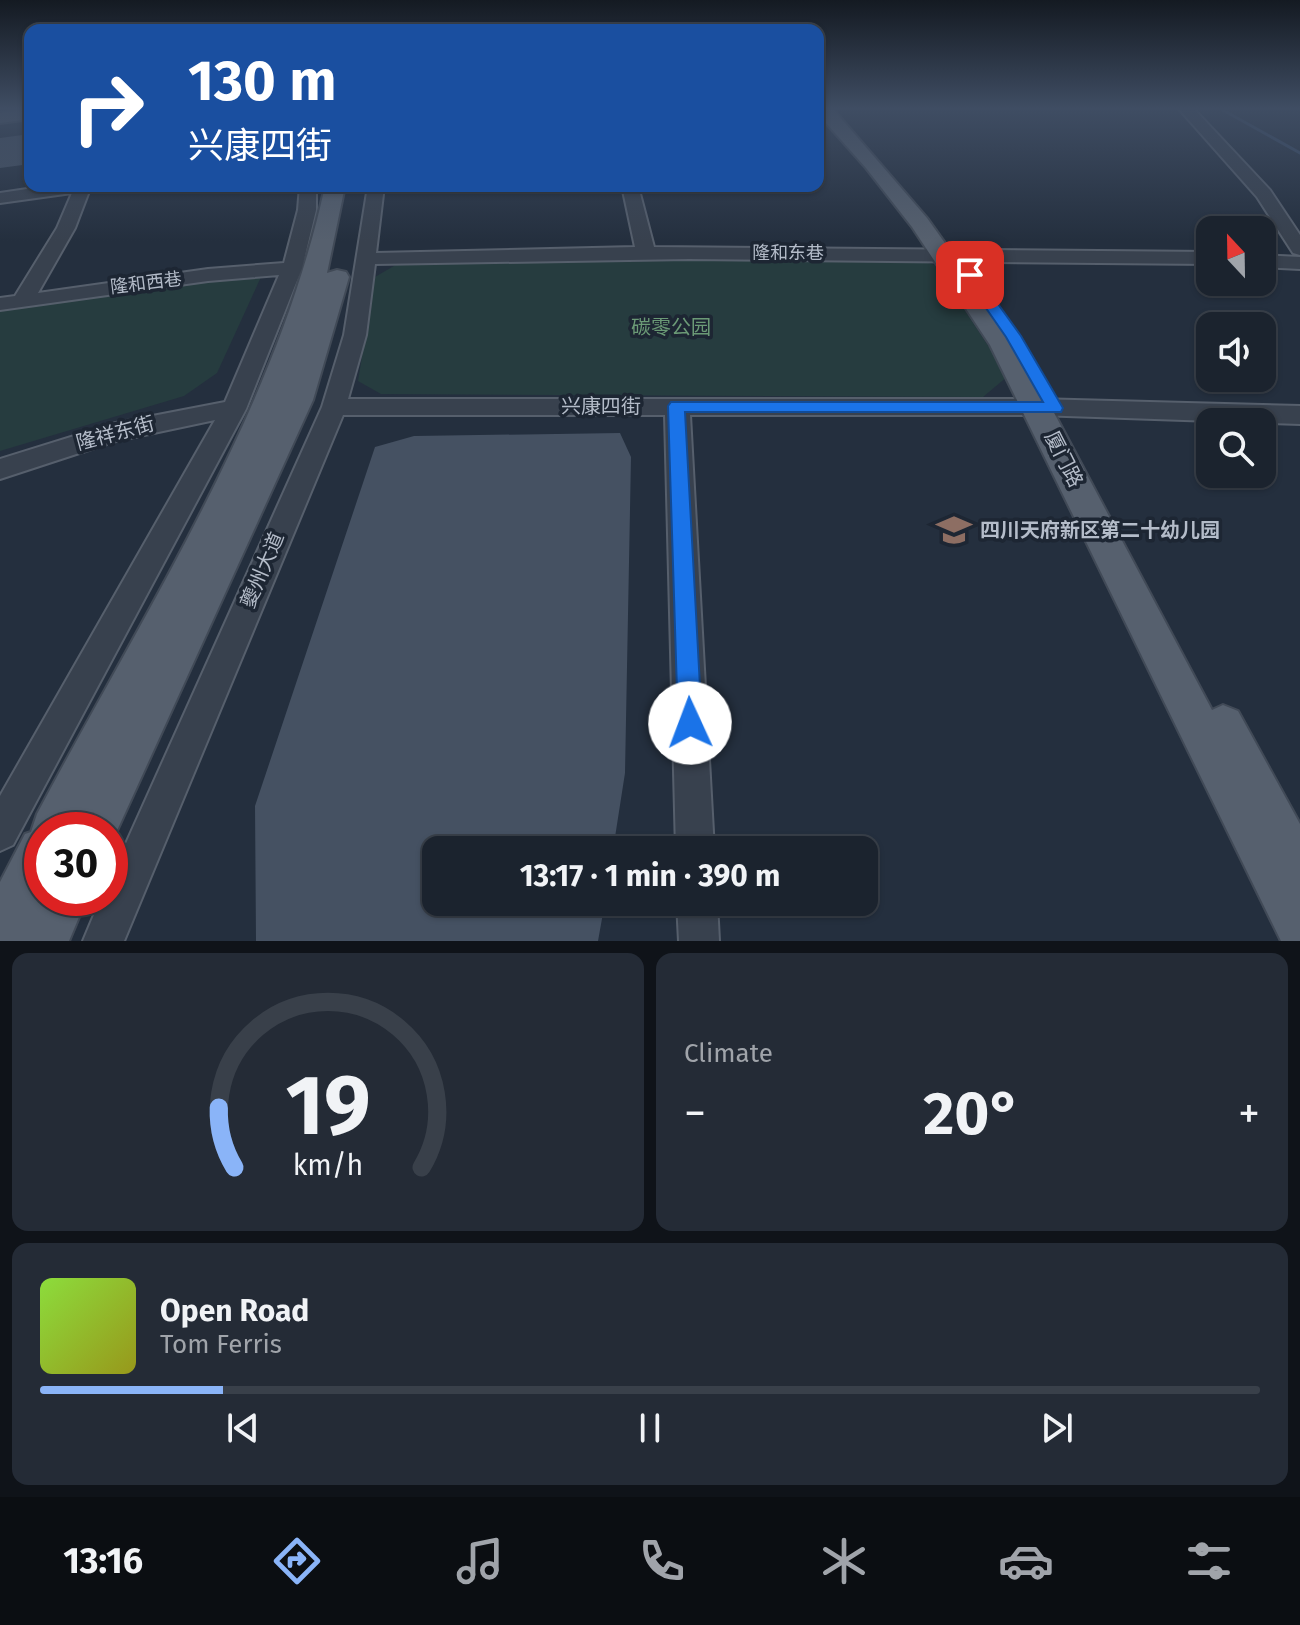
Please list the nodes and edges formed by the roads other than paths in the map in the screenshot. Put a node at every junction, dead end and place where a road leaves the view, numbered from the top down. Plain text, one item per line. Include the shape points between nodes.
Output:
1 (864, 153) edge
2 (873, 153) edge
3 (1226, 153) edge
4 (42, 192) edge
5 (81, 192) edge
6 (308, 192) edge
7 (334, 192) edge
8 (353, 192) edge
9 (375, 192) edge
10 (631, 192) edge
11 (0, 198) edge
12 (1300, 249) edge
13 (646, 253) junction
14 (947, 254) junction
15 (1196, 258) edge
16 (365, 259) junction
17 (1276, 262) edge
18 (1300, 263) edge
19 (292, 268) junction
20 (23, 300) junction
21 (0, 304) edge
22 (677, 406) junction
23 (334, 407) junction
24 (1046, 407) junction
25 (234, 409) junction
26 (1300, 415) edge
27 (0, 469) edge
28 (62, 812) edge
29 (103, 812) edge
30 (0, 832) edge
31 (694, 836) edge
32 (1300, 872) edge
33 (24, 886) edge
34 (55, 916) edge
35 (698, 916) edge
36 (1300, 926) edge
37 (0, 933) edge
38 (43, 941) edge
39 (103, 941) edge
40 (699, 941) edge

1 - 14 main road, 厦门路
2 - 14 main road, 厦门路
3 - 12 street via 1264,194
4 - 11 street
5 - 20 street via 66,228
6 - 19 street
7 - 28 main road via 320,264 291,354 255,436
8 - 29 main road, 夔州大道 via 341,262 298,400
9 - 16 street, 夔州大道
10 - 13 street
13 - 14 street, 隆和东巷
13 - 16 street, 隆和东巷
14 - 15 street, 隆和东巷
14 - 24 main road, 厦门路
16 - 23 street, 夔州大道 via 355,335
17 - 18 street
19 - 20 street, 隆和西巷
19 - 25 street
20 - 21 street, 隆和西巷
22 - 23 street, 兴康四街
22 - 24 street, 兴康四街
22 - 31 street
23 - 39 street, 夔州大道
24 - 26 street, 兴康四街
24 - 32 main road, 厦门路
24 - 36 main road, 厦门路
25 - 27 street, 隆祥东街 via 98,436
25 - 30 street
33 - 37 main road
34 - 38 main road
35 - 40 street

